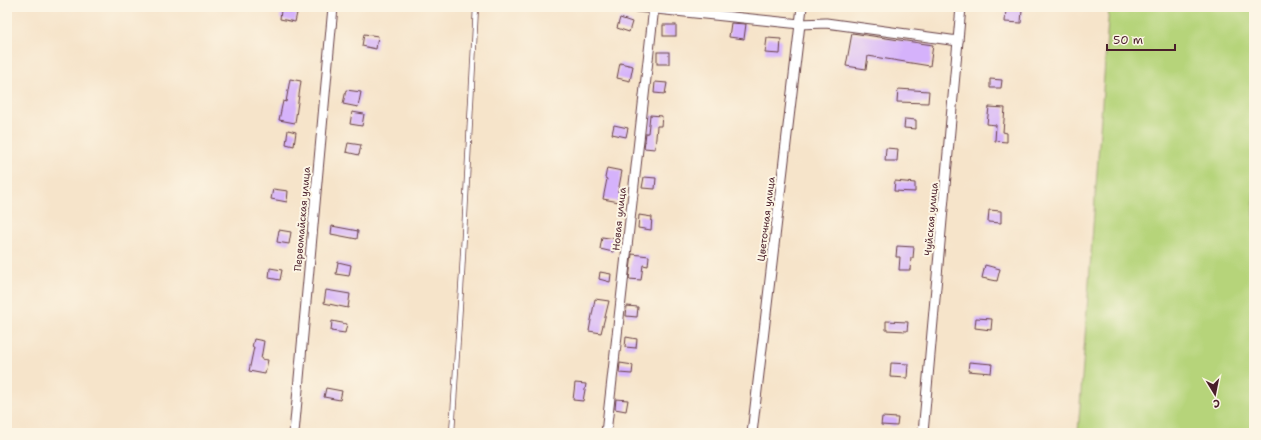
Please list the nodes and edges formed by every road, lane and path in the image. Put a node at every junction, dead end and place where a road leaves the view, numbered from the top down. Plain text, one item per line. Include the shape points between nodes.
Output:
1 (333, 7) edge
2 (476, 7) edge
3 (636, 7) edge
4 (802, 7) edge
5 (961, 7) edge
6 (654, 8) edge
7 (800, 24) junction
8 (958, 42) junction
9 (294, 433) edge
10 (452, 433) edge
11 (606, 433) edge
12 (752, 433) edge
13 (923, 433) edge

1 - 9 street, Первомайская улица
2 - 10 lane
3 - 6 street
4 - 7 street, Цветочная улица
5 - 8 street, Чуйская улица
6 - 7 street
6 - 11 street, Новая улица
7 - 8 street via 826,23
7 - 12 street, Цветочная улица
8 - 13 street, Чуйская улица

